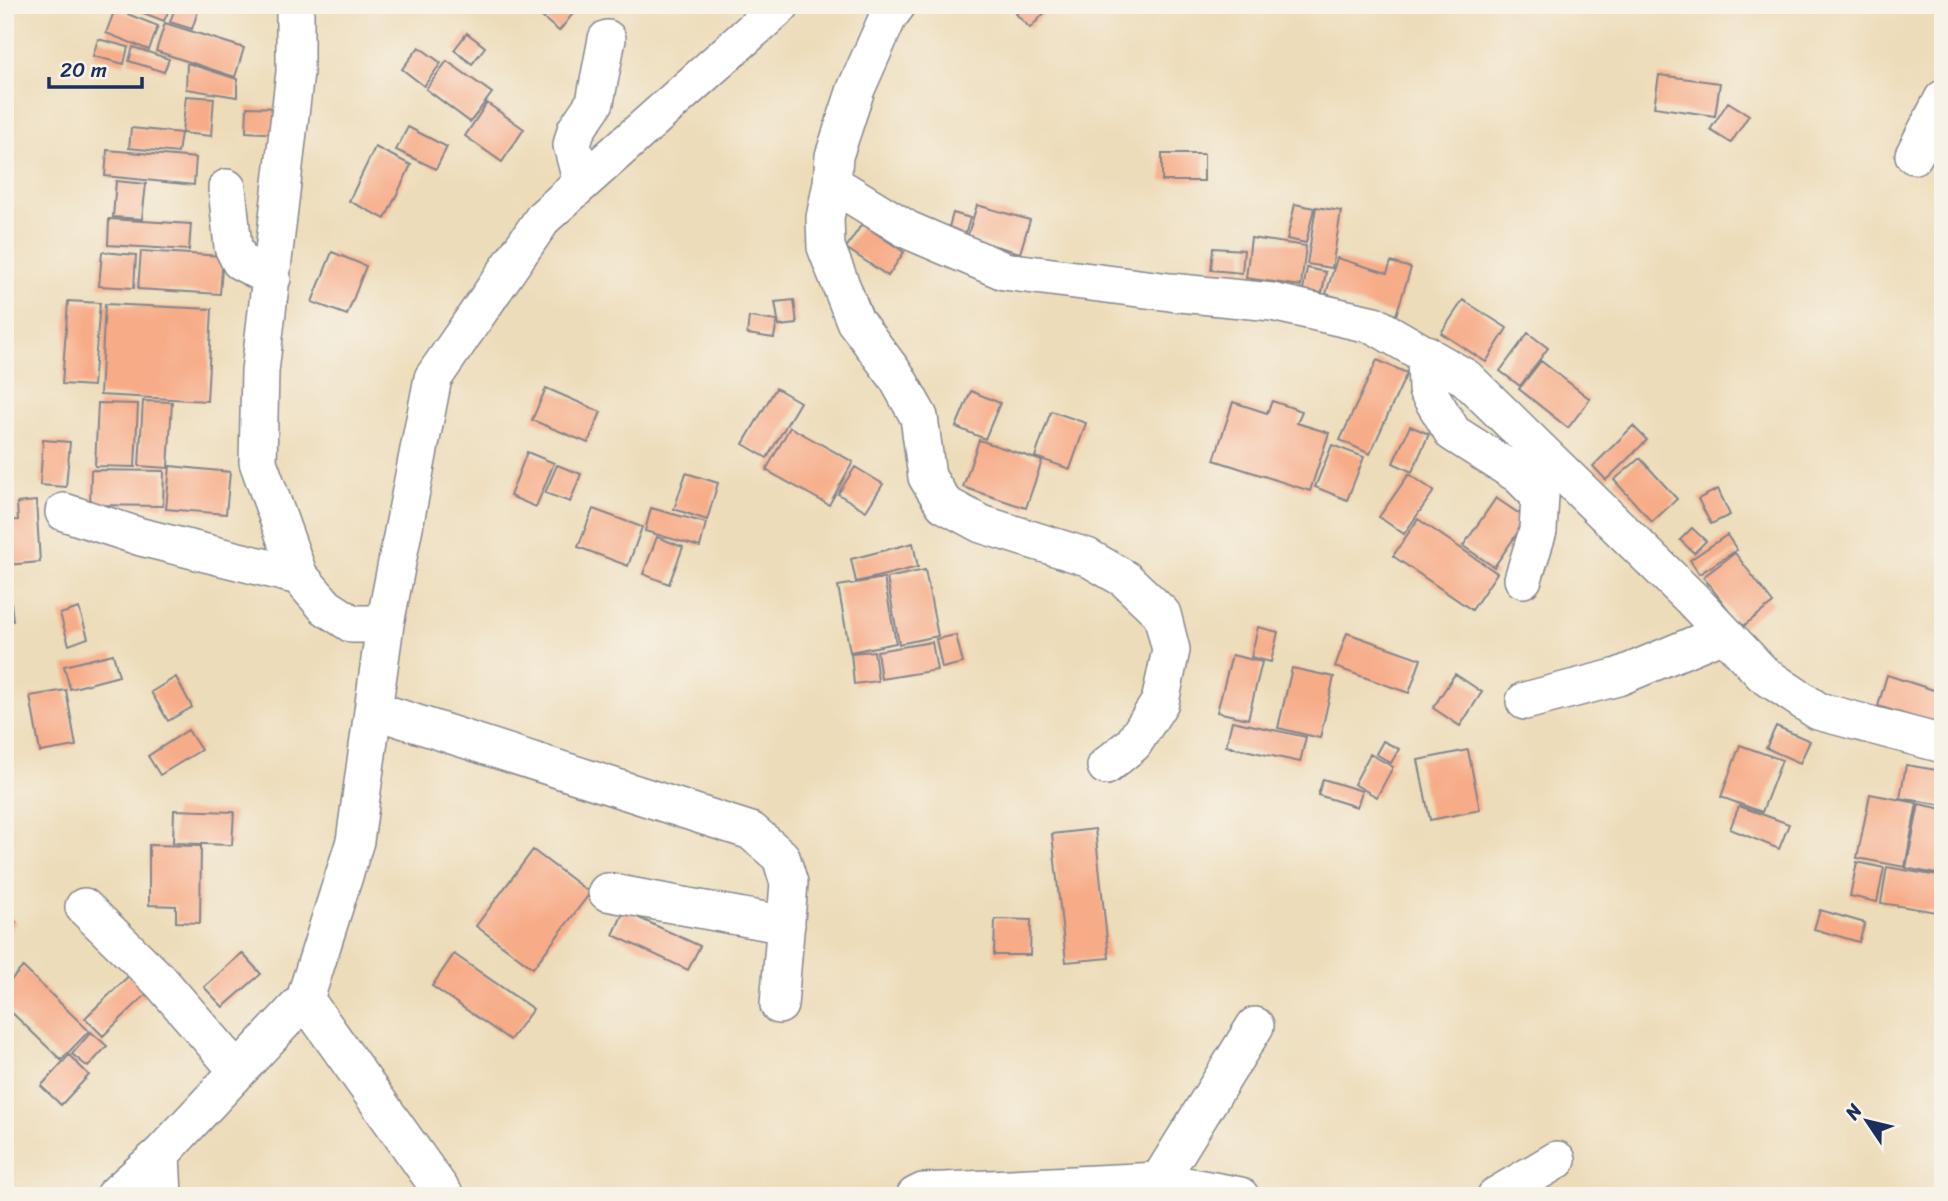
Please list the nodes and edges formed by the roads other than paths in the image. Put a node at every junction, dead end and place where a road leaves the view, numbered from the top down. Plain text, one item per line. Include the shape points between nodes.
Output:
1 (295, 5) edge
2 (781, 5) edge
3 (897, 5) edge
4 (607, 39) dead end
5 (1943, 99) edge
6 (1914, 155) dead end
7 (582, 183) junction
8 (832, 183) junction
9 (227, 188) dead end
10 (271, 278) junction
11 (1426, 354) junction
12 (64, 512) dead end
13 (299, 576) junction
14 (1523, 579) dead end
15 (385, 624) junction
16 (1723, 633) junction
17 (1525, 701) dead end
18 (374, 710) junction
19 (1943, 744) edge
20 (1106, 766) dead end
21 (607, 892) dead end
22 (85, 907) dead end
23 (786, 925) junction
24 (305, 999) junction
25 (779, 1005) dead end
26 (1255, 1026) dead end
27 (238, 1071) junction
28 (161, 1154) junction
29 (1557, 1160) dead end
30 (1159, 1181) junction
31 (114, 1196) edge
32 (163, 1196) edge
33 (444, 1196) edge
34 (915, 1196) edge
35 (1240, 1196) edge
36 (1496, 1196) edge

1 - 10 street via 295,72
2 - 7 street
3 - 8 street via 856,89 834,156
4 - 7 street via 595,102 576,130 572,145
5 - 6 street
7 - 15 street via 544,217 433,378
8 - 11 street via 908,230 1004,271 1272,302 1374,325
8 - 20 street via 825,218 826,247 855,321 896,376 919,417 927,477 944,503 981,524 1087,556 1125,579 1161,614 1171,650 1160,702 1133,744
9 - 10 street via 233,247 240,261
10 - 13 street via 260,371 258,462
11 - 14 street via 1427,390 1453,433 1519,475 1540,496 1538,531
11 - 16 street via 1466,378
12 - 13 street via 141,537
13 - 15 street via 326,607 352,624
15 - 18 street
16 - 17 street via 1618,677
16 - 19 street via 1763,674 1818,711
18 - 23 street via 751,831 781,857 789,883
18 - 24 street via 355,841
21 - 23 street
22 - 27 street via 161,982
23 - 25 street
24 - 27 street
24 - 33 street
26 - 30 street
27 - 28 street
28 - 31 street
28 - 32 street
29 - 36 street
30 - 34 street via 993,1187
30 - 35 street

